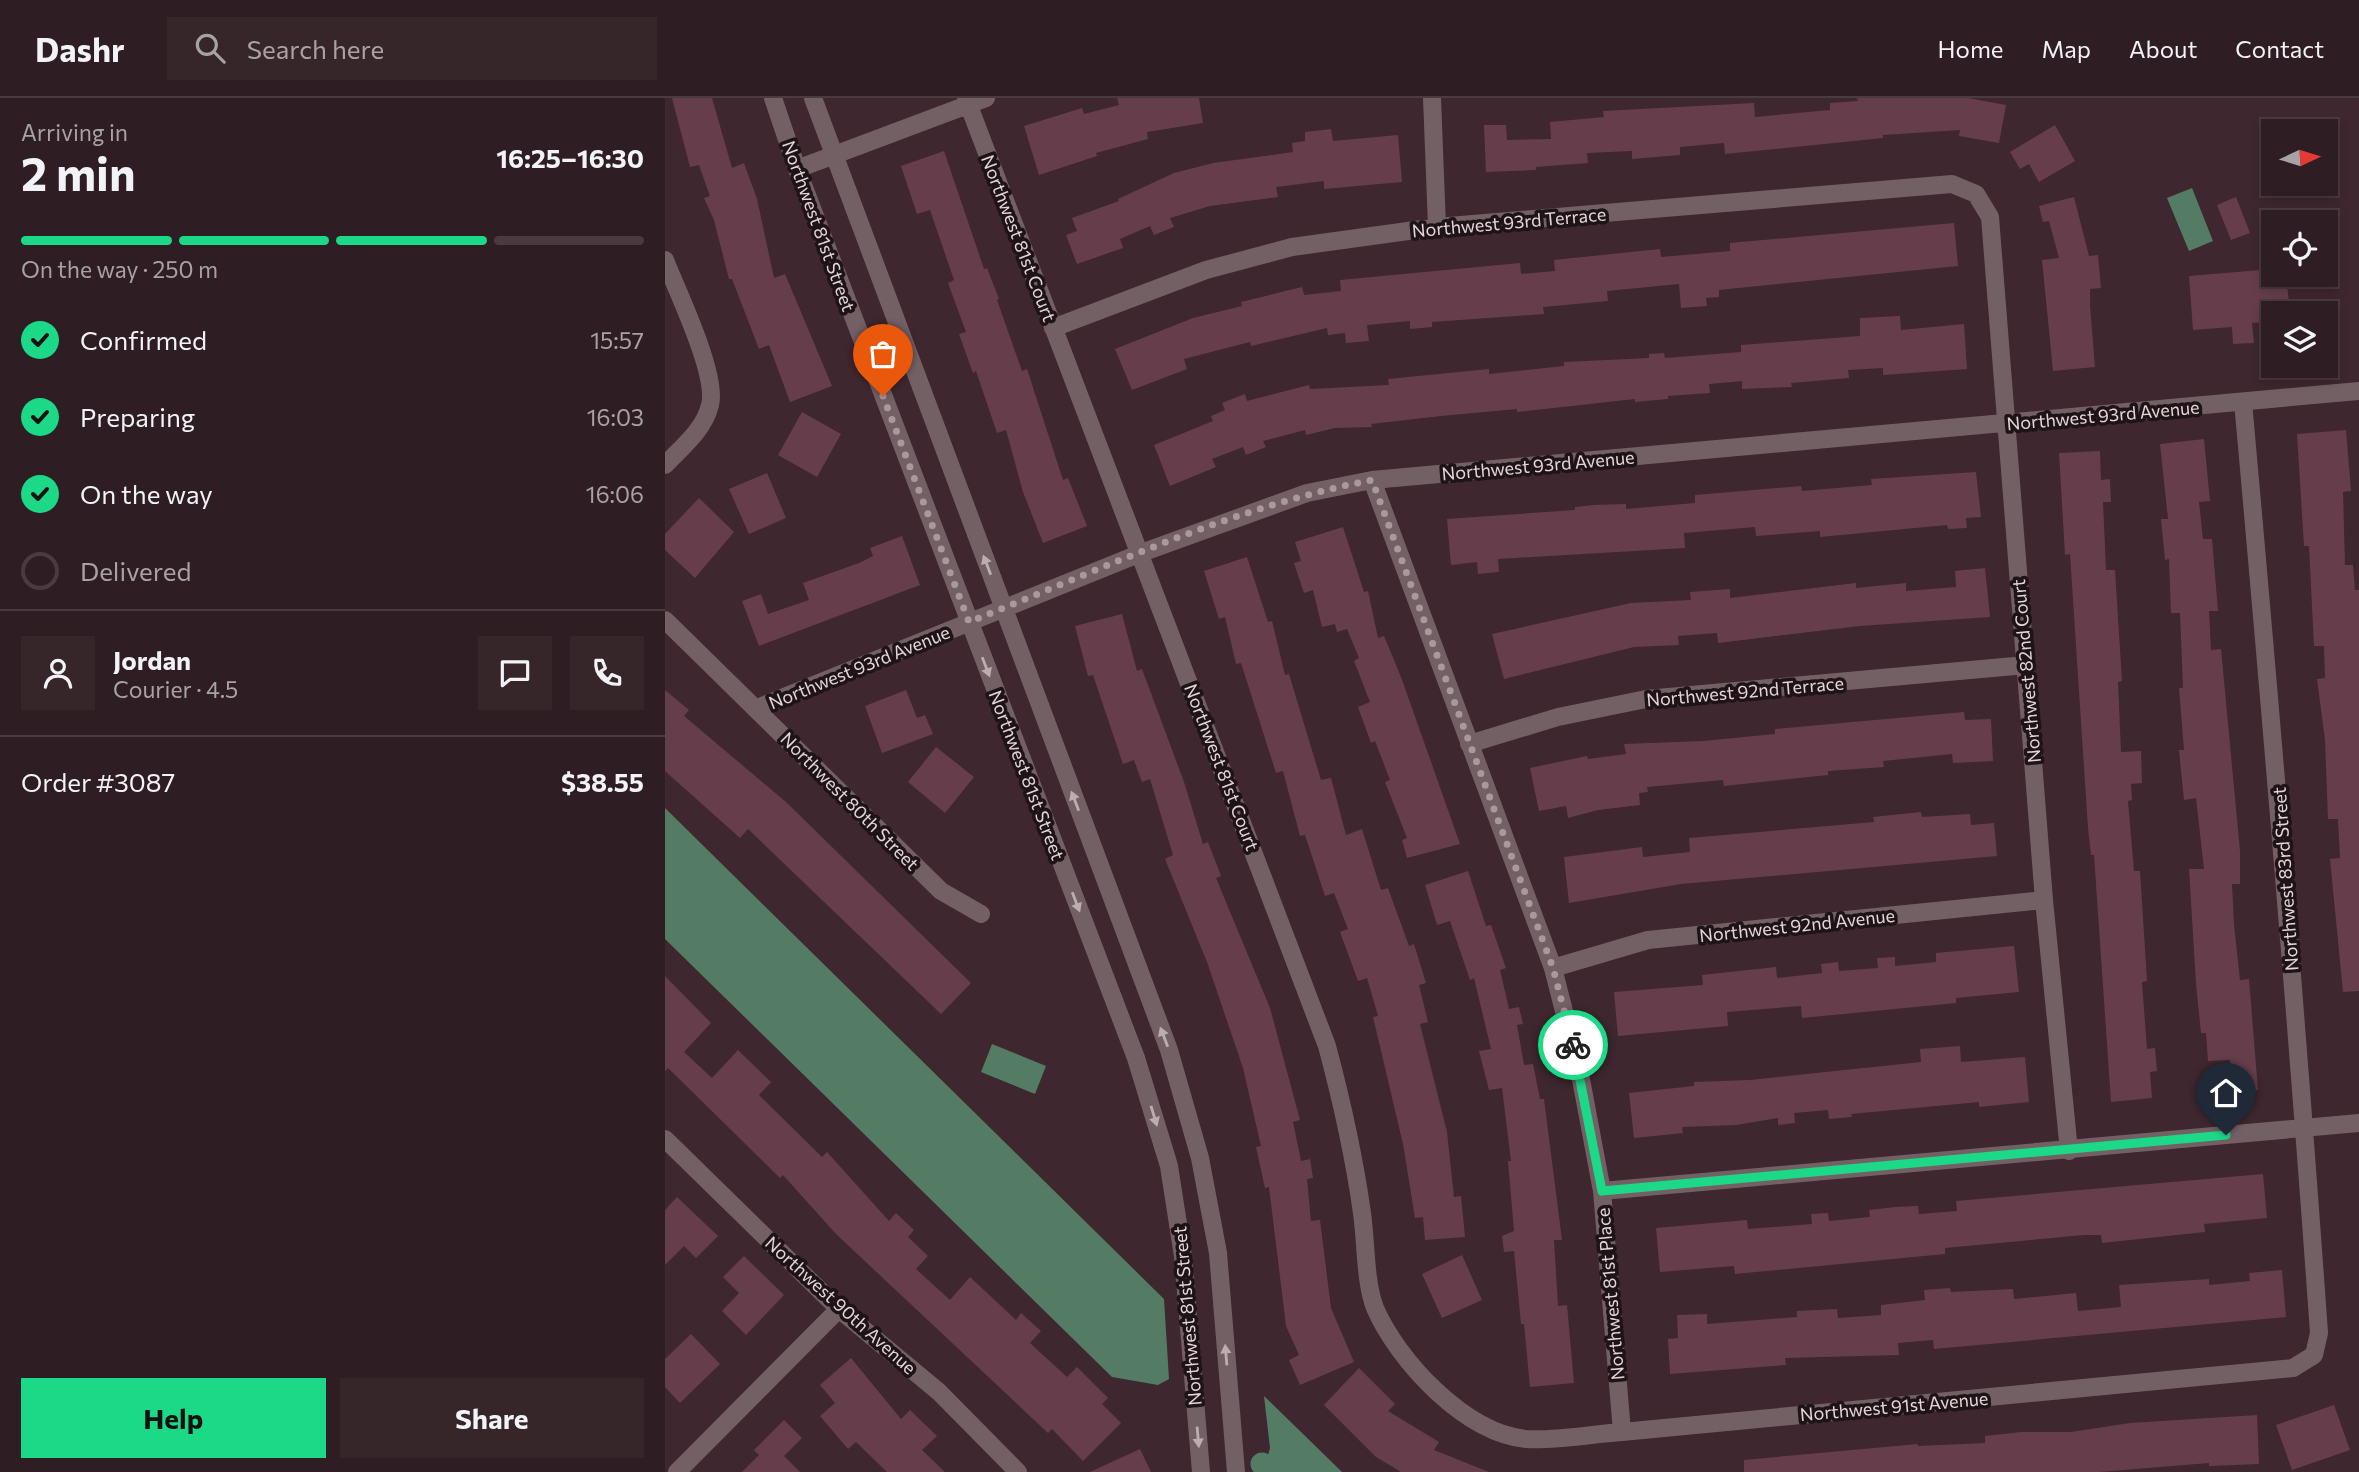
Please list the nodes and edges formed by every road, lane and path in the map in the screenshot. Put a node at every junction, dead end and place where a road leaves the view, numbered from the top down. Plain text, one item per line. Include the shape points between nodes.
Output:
1 (773, 98) edge
2 (813, 98) edge
3 (986, 98) edge
4 (1432, 98) edge
5 (966, 101) edge
6 (833, 155) junction
7 (797, 169) junction
8 (1976, 194) joint
9 (1437, 227) junction
10 (665, 260) edge
11 (1053, 328) junction
12 (2359, 391) edge
13 (2243, 402) junction
14 (2004, 424) junction
15 (665, 465) edge
16 (1372, 480) junction
17 (1141, 553) junction
18 (1003, 609) junction
19 (665, 620) edge
20 (969, 622) junction
21 (2026, 665) junction
22 (757, 708) junction
23 (1468, 744) junction
24 (2044, 900) junction
25 (981, 914) dead end
26 (1553, 968) junction
27 (2359, 1123) edge
28 (2304, 1127) junction
29 (666, 1141) edge
30 (2069, 1151) junction
31 (1602, 1191) junction
32 (839, 1308) junction
33 (2313, 1355) joint
34 (1474, 1420) joint
35 (1622, 1432) junction
36 (677, 1472) edge
37 (1018, 1472) edge
38 (1201, 1472) edge
39 (1236, 1472) edge

1 - 7 street, Northwest 81st Street
2 - 6 street, Northwest 81st Street
3 - 5 street
4 - 9 street
5 - 6 street
5 - 11 street, Northwest 81st Court
6 - 7 street
18 -> 6 street, Northwest 81st Street
7 - 20 street, Northwest 81st Street
8 - 9 street, Northwest 93rd Terrace via 1952,184
8 - 14 street, Northwest 82nd Court via 1990,217
9 - 11 street, Northwest 93rd Terrace via 1292,247 1206,270
10 - 15 street via 709,373 711,404 698,431
11 - 17 street, Northwest 81st Court
12 - 13 street, Northwest 93rd Avenue
13 - 14 street, Northwest 93rd Avenue
13 - 28 street, Northwest 83rd Street
14 - 16 street, Northwest 93rd Avenue
14 - 21 street, Northwest 82nd Court
16 - 17 street, Northwest 93rd Avenue via 1307,493
16 - 23 street, Northwest 81st Place
17 - 18 street, Northwest 93rd Avenue
17 - 34 street, Northwest 81st Court via 1327,1046 1350,1130 1374,1305 1395,1349
18 - 20 street, Northwest 93rd Avenue
39 -> 18 street, Northwest 81st Street via 1218,1253 1200,1158 1169,1050
19 - 22 street, Northwest 80th Street
20 - 22 street, Northwest 93rd Avenue
20 -> 38 street, Northwest 81st Street via 1136,1058 1169,1166 1183,1256
21 - 23 street, Northwest 92nd Terrace via 1646,699 1558,717
21 - 24 street, Northwest 82nd Court
22 - 25 street, Northwest 80th Street via 940,891
23 - 26 street, Northwest 81st Place
24 - 26 street, Northwest 92nd Avenue via 1647,940
24 - 30 street, Northwest 82nd Court
26 - 31 street, Northwest 81st Place via 1580,1073
27 - 28 street
28 - 30 street
28 - 33 street, Northwest 83rd Street via 2319,1333
29 - 32 street, Northwest 90th Avenue
30 - 31 street
31 - 35 street, Northwest 81st Place
32 - 36 street
32 - 37 street, Northwest 90th Avenue via 939,1392
33 - 35 street, Northwest 91st Avenue via 2293,1368
34 - 35 street, Northwest 91st Avenue via 1501,1434 1527,1439

